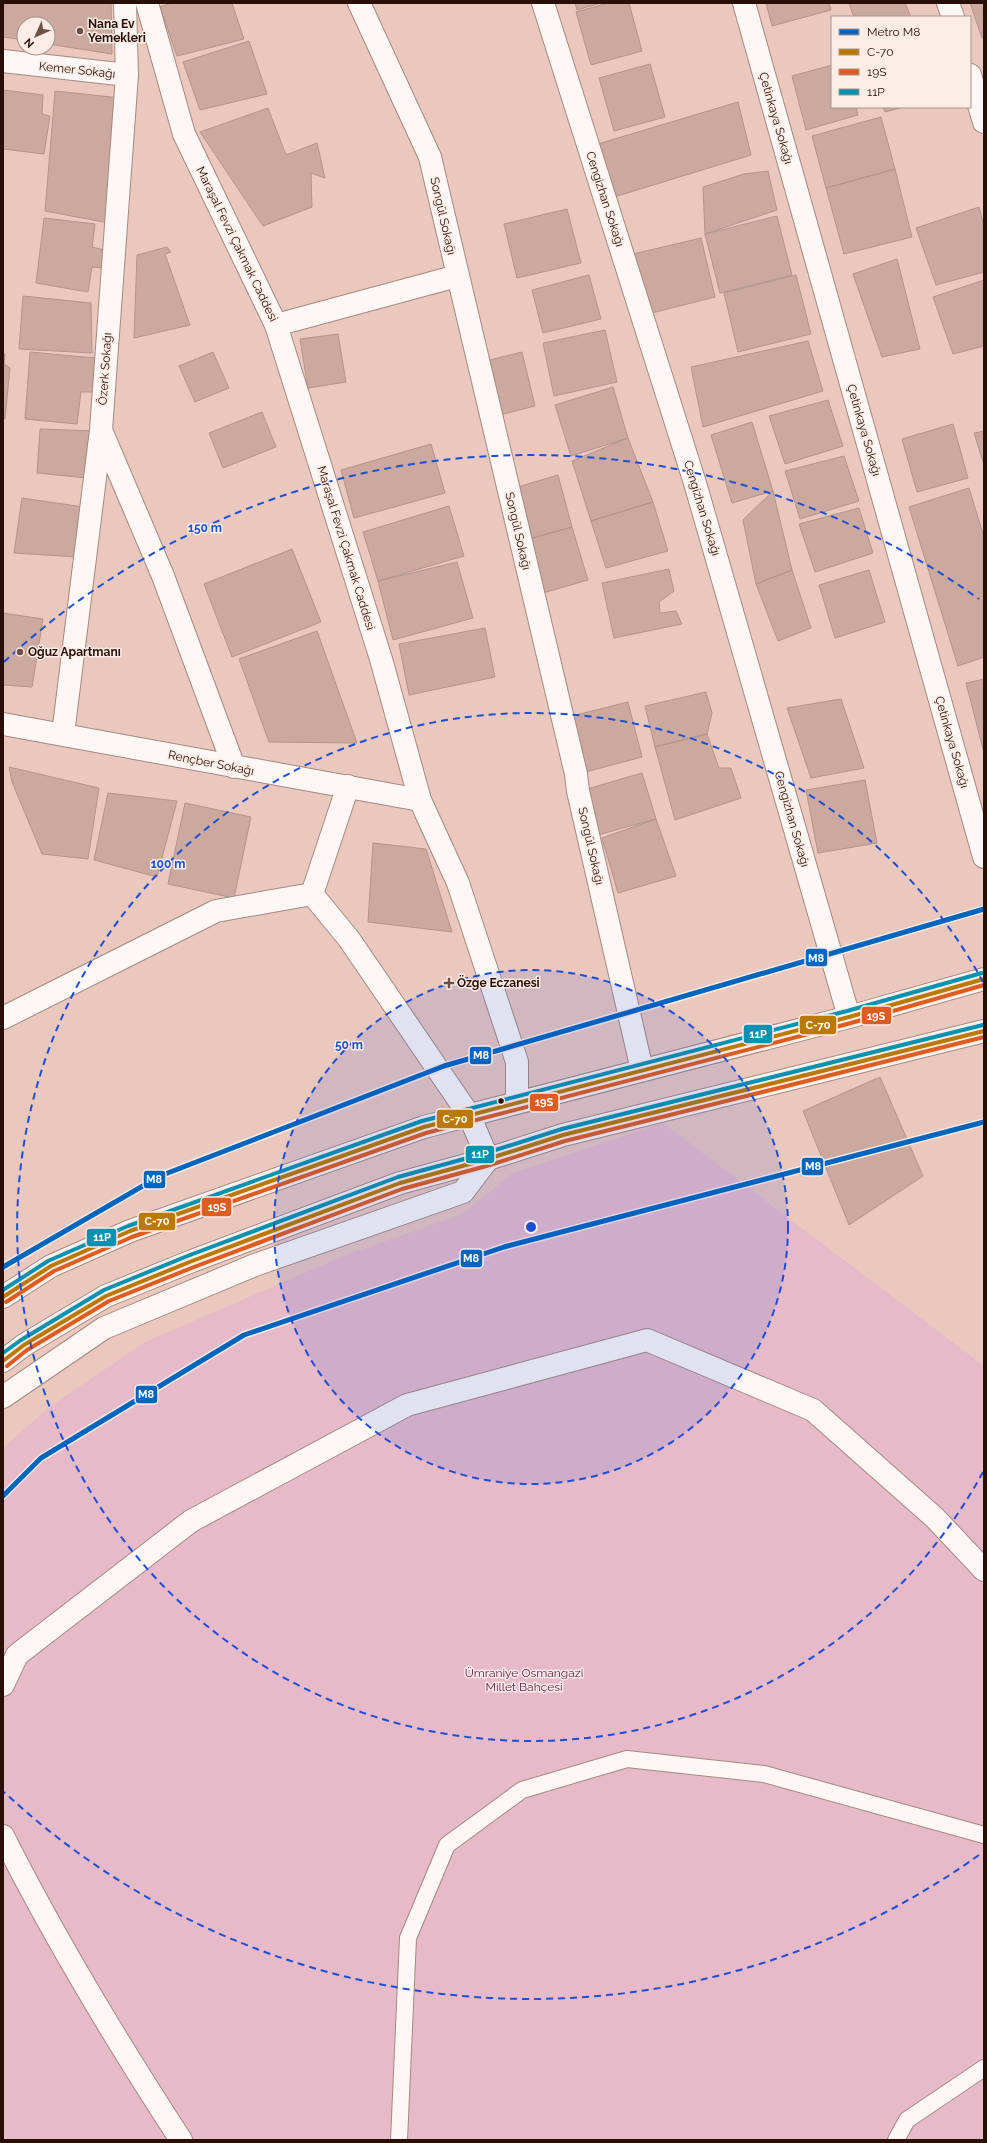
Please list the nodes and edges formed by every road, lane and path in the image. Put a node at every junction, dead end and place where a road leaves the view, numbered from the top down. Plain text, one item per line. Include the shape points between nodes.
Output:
1 (126, 3) edge
2 (148, 3) edge
3 (359, 3) edge
4 (543, 3) edge
5 (744, 3) edge
6 (948, 3) edge
7 (953, 16) edge
8 (3, 61) edge
9 (127, 75) junction
10 (971, 78) edge
11 (984, 122) edge
12 (457, 276) junction
13 (276, 325) junction
14 (101, 430) junction
15 (3, 724) edge
16 (63, 734) junction
17 (234, 767) junction
18 (348, 786) junction
19 (420, 800) junction
20 (984, 856) edge
21 (312, 894) junction
22 (984, 979) edge
23 (849, 1017) junction
24 (3, 1018) edge
25 (984, 1031) edge
26 (642, 1070) junction
27 (517, 1102) junction
28 (469, 1115) junction
29 (488, 1159) junction
30 (3, 1297) edge
31 (3, 1361) edge
32 (3, 1397) edge
33 (984, 1570) edge
34 (3, 1685) edge
35 (984, 1835) edge
36 (3, 1836) edge
37 (984, 2068) edge
38 (181, 2140) edge
39 (399, 2140) edge
40 (896, 2140) edge

1 - 9 street, Özerk Sokağı
2 - 13 street, Maraşal Fevzi Çakmak Caddesi via 184,134
3 - 12 street, Songül Sokağı via 430,158
4 - 23 street, Cengizhan Sokağı via 695,483
5 - 20 street, Çetinkaya Sokağı
6 - 7 street
8 - 9 street, Kemer Sokağı
9 - 14 street, Özerk Sokağı
10 - 11 street
12 - 13 street
12 - 26 street, Songül Sokağı via 576,774
13 - 19 street, Maraşal Fevzi Çakmak Caddesi via 378,651
14 - 16 street, Özerk Sokağı
14 - 17 street via 163,576
15 - 16 street, Rençber Sokağı
16 - 17 street, Rençber Sokağı
17 - 18 street, Rençber Sokağı
18 - 19 street, Rençber Sokağı
18 - 21 street
19 - 27 street, Maraşal Fevzi Çakmak Caddesi via 458,883 515,1054
21 - 24 street via 216,911
21 - 28 street via 349,939
22 - 23 street
23 - 26 street
25 - 29 street via 563,1135
26 - 27 street
27 - 28 street
28 - 29 street
28 - 30 street via 424,1127 130,1231 51,1266
29 - 31 street via 400,1184 192,1261 106,1296 24,1345
29 - 32 street via 463,1192 255,1265 104,1328
33 - 34 street via 935,1518 813,1410 647,1340 408,1405 191,1521 17,1655
35 - 39 lane via 764,1774 627,1759 522,1790 447,1845 408,1938
36 - 38 street via 36,1900 125,2055
37 - 40 lane via 907,2120

